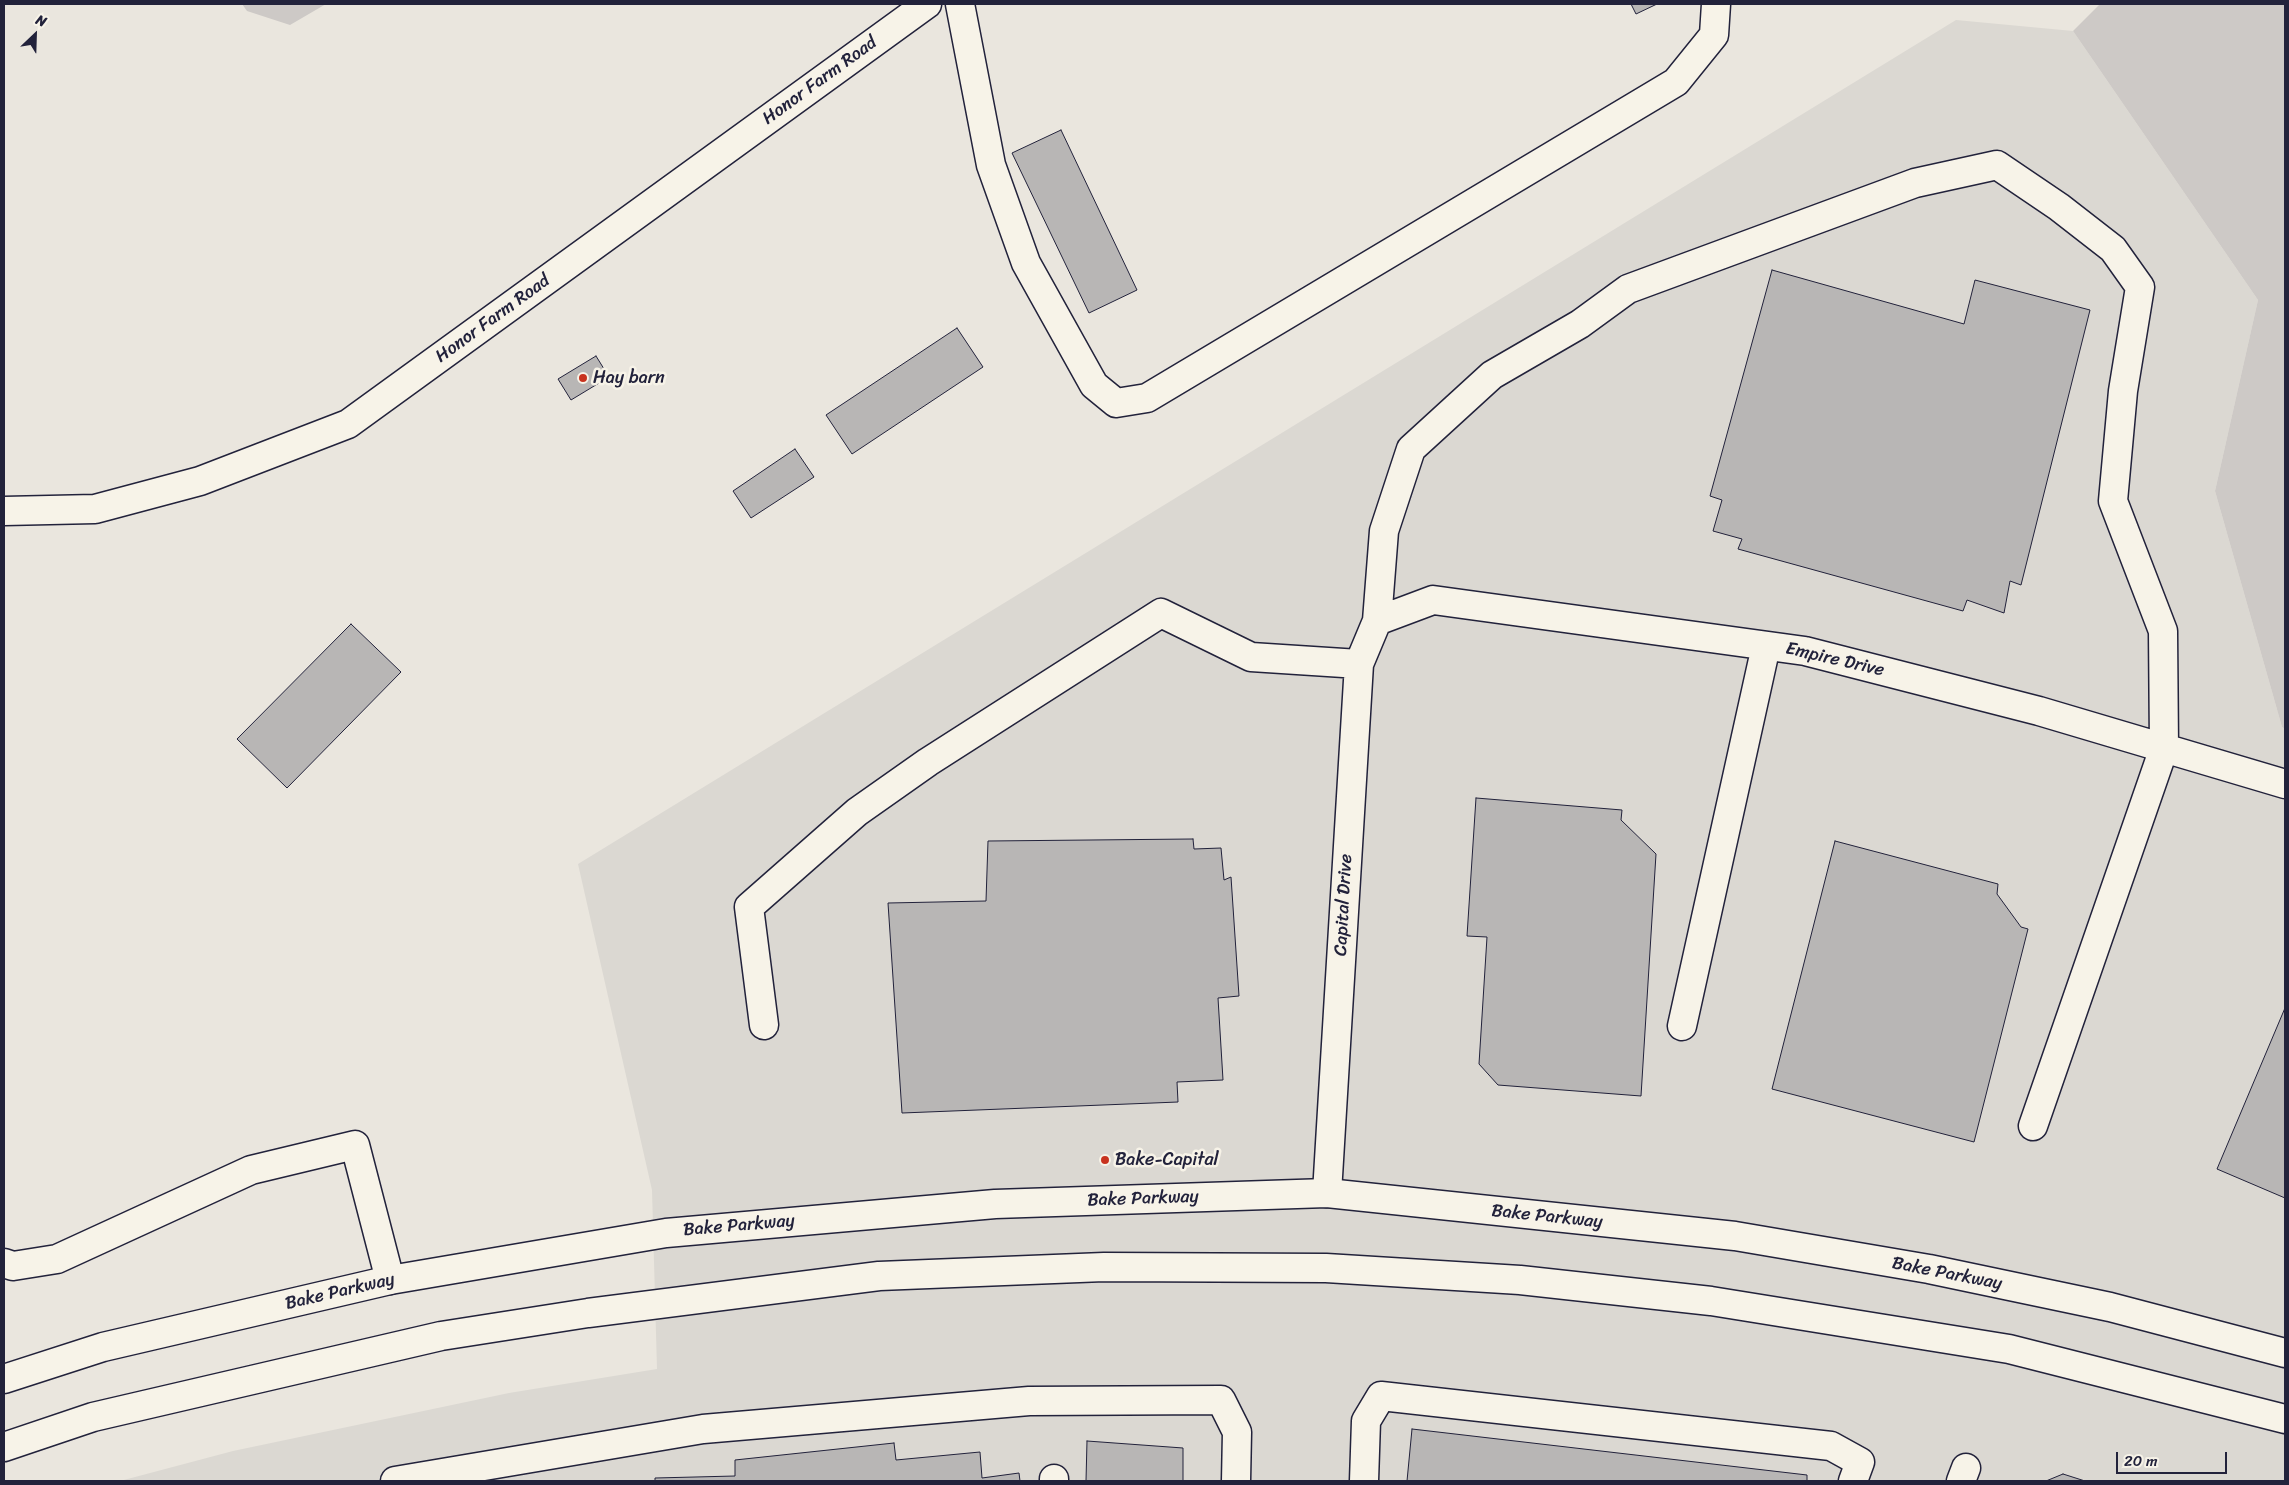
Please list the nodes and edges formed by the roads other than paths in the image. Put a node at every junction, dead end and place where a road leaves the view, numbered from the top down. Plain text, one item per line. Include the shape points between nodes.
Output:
1 (927, 4) edge
2 (960, 4) edge
3 (1716, 4) edge
4 (4, 511) edge
5 (1377, 621) junction
6 (1766, 646) junction
7 (1359, 664) junction
8 (2164, 748) junction
9 (2285, 784) edge
10 (764, 1025) dead end
11 (1682, 1026) dead end
12 (2033, 1126) dead end
13 (1327, 1193) junction
14 (4, 1263) edge
15 (390, 1280) junction
16 (2285, 1353) edge
17 (4, 1379) edge
18 (2285, 1419) edge
19 (4, 1447) edge
20 (395, 1481) edge
21 (1236, 1481) edge
22 (1364, 1481) edge
23 (1854, 1481) edge

1 - 4 main road, Honor Farm Road via 348,424 200,481 95,509
2 - 3 main road via 991,165 1026,263 1094,385 1116,403 1147,398 1676,82 1714,35
5 - 6 main road, Empire Drive via 1434,600
5 - 7 main road, Capital Drive
5 - 8 main road, Capital Drive via 1384,531 1412,449 1492,375 1580,324 1628,289 1915,183 1998,165 2113,248 2140,287 2123,391 2113,501 2163,631
6 - 8 main road, Empire Drive via 1814,653 2039,711
6 - 11 main road
7 - 10 main road via 1251,657 1161,613 928,762 865,807 749,907
7 - 13 main road, Capital Drive
8 - 9 main road, Empire Drive
8 - 12 main road, Capital Drive
13 - 15 main road, Bake Parkway via 994,1204 666,1233
13 - 16 main road, Bake Parkway via 1735,1236 1910,1265 2110,1307
14 - 15 main road via 13,1266 57,1260 251,1170 355,1145
15 - 17 main road, Bake Parkway via 103,1347
18 - 19 main road via 2009,1349 1711,1301 1520,1280 1326,1268 1104,1267 880,1276 588,1313 440,1336 93,1417
20 - 21 main road via 703,1428 1029,1402 1202,1400 1222,1400 1237,1432
22 - 23 main road via 1366,1422 1381,1396 1831,1446 1860,1462

